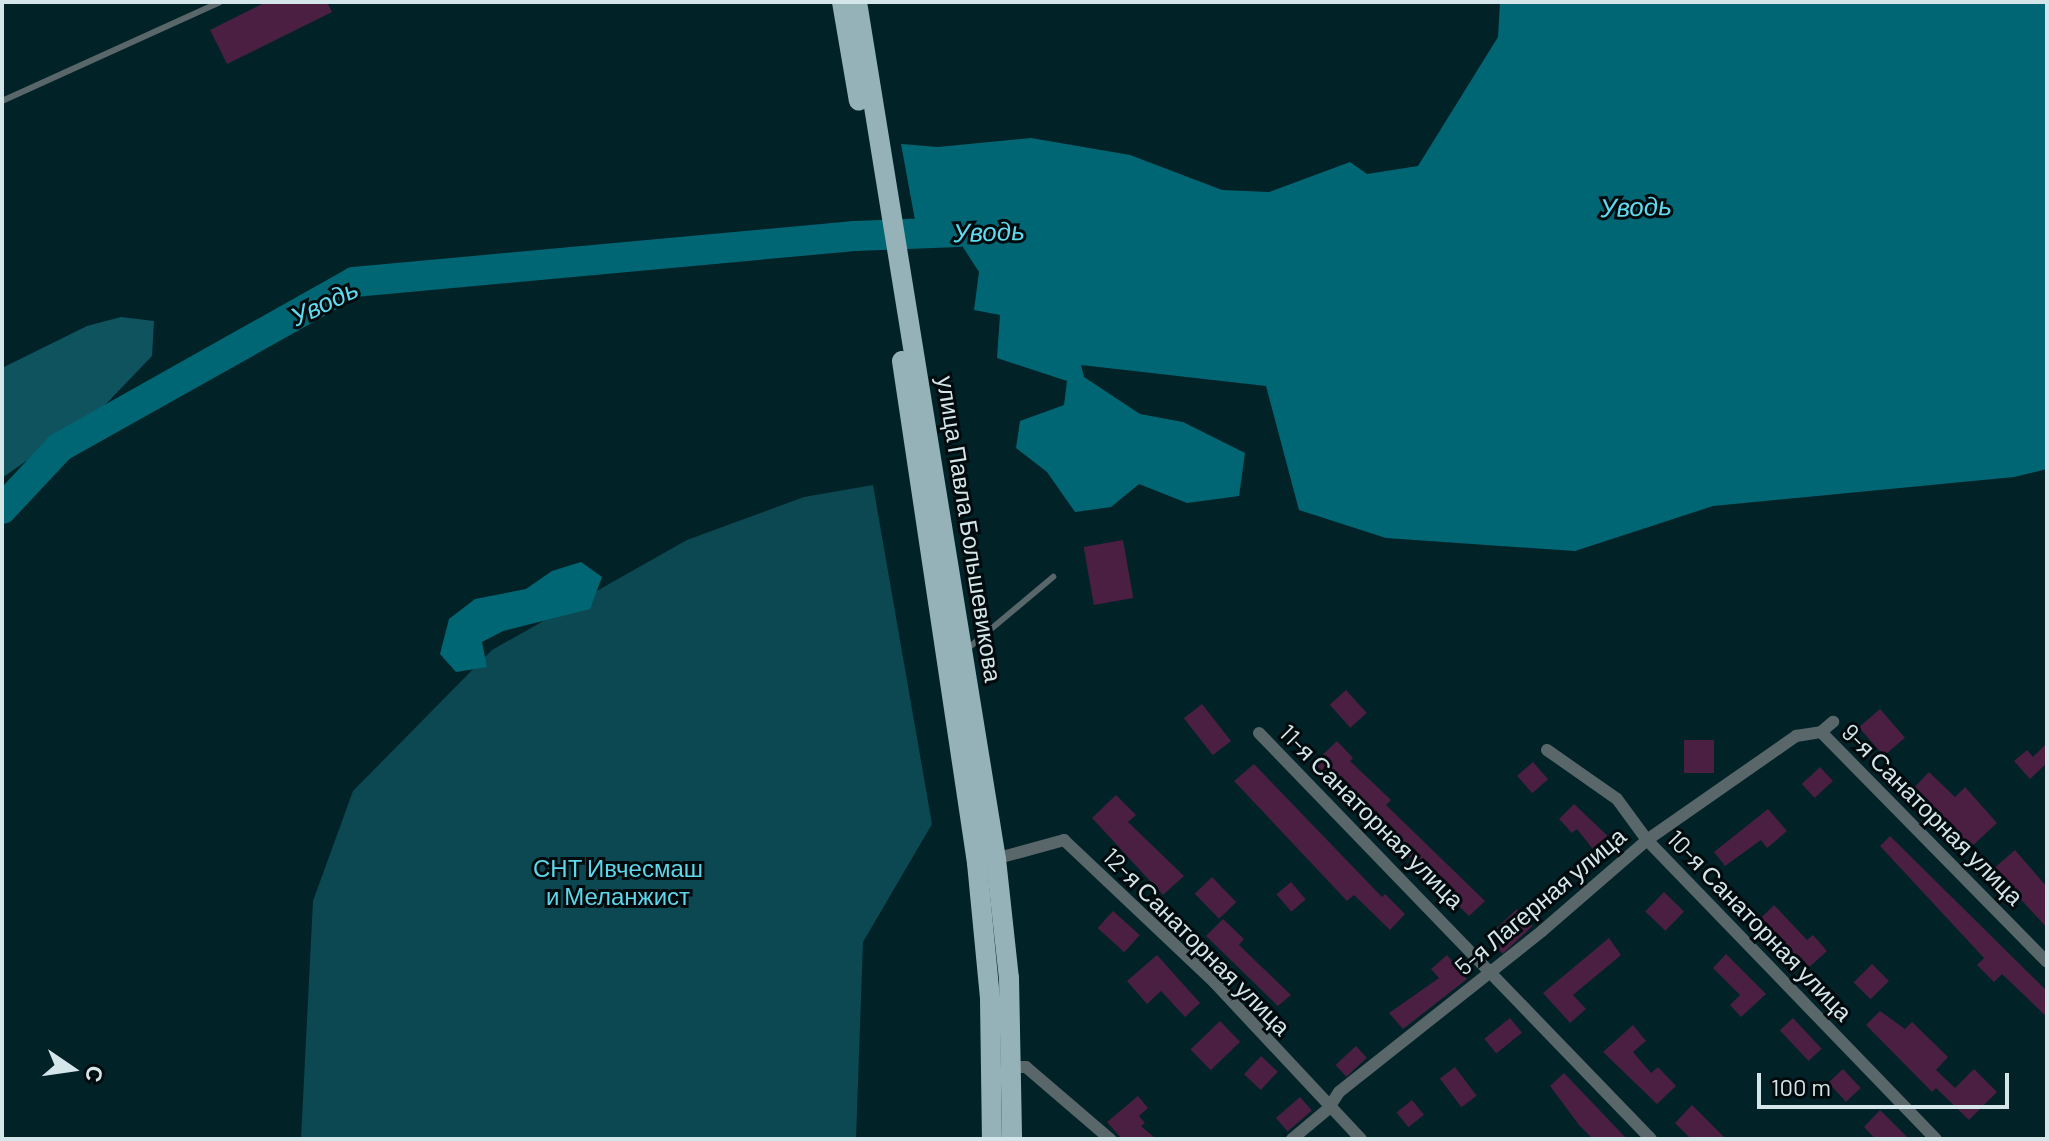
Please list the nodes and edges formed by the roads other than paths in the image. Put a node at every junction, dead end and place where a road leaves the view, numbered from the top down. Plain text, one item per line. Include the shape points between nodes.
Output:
1 (220, 2) edge
2 (842, 2) edge
3 (857, 2) edge
4 (2, 101) edge
5 (873, 144) junction
6 (899, 296) junction
7 (1053, 577) dead end
8 (963, 653) junction
9 (1833, 722) dead end
10 (1821, 732) junction
11 (1259, 733) dead end
12 (1547, 750) dead end
13 (1647, 840) junction
14 (986, 861) junction
15 (2047, 962) edge
16 (1494, 971) junction
17 (1010, 1067) junction
18 (1328, 1109) junction
19 (992, 1139) edge
20 (1012, 1139) edge
21 (1110, 1139) edge
22 (1292, 1139) edge
23 (1361, 1139) edge
24 (1651, 1139) edge
25 (1936, 1139) edge

1 - 4 lane
2 - 5 main road
3 - 5 main road
5 - 6 main road
6 - 8 main road, улица Павла Большевикова
6 - 14 main road, улица Павла Большевикова
7 - 8 lane
8 - 14 main road, улица Павла Большевикова
9 - 10 street, 5-я Лагерная улица
10 - 13 street, 5-я Лагерная улица via 1796,736
10 - 15 street, 9-я Санаторная улица
11 - 16 street, 11-я Санаторная улица
12 - 13 street, 10-я Санаторная улица via 1617,799
13 - 16 street, 5-я Лагерная улица
13 - 25 street, 10-я Санаторная улица
14 - 17 main road, улица Павла Большевикова via 1009,978
14 - 18 street, 12-я Санаторная улица via 1064,840 1215,983
14 - 19 main road, улица Павла Большевикова
16 - 18 street, 5-я Лагерная улица via 1339,1092
16 - 24 street, 11-я Санаторная улица
17 - 20 main road, улица Павла Большевикова
17 - 21 street via 1026,1067
18 - 22 street, 5-я Лагерная улица
18 - 23 street, 12-я Санаторная улица

